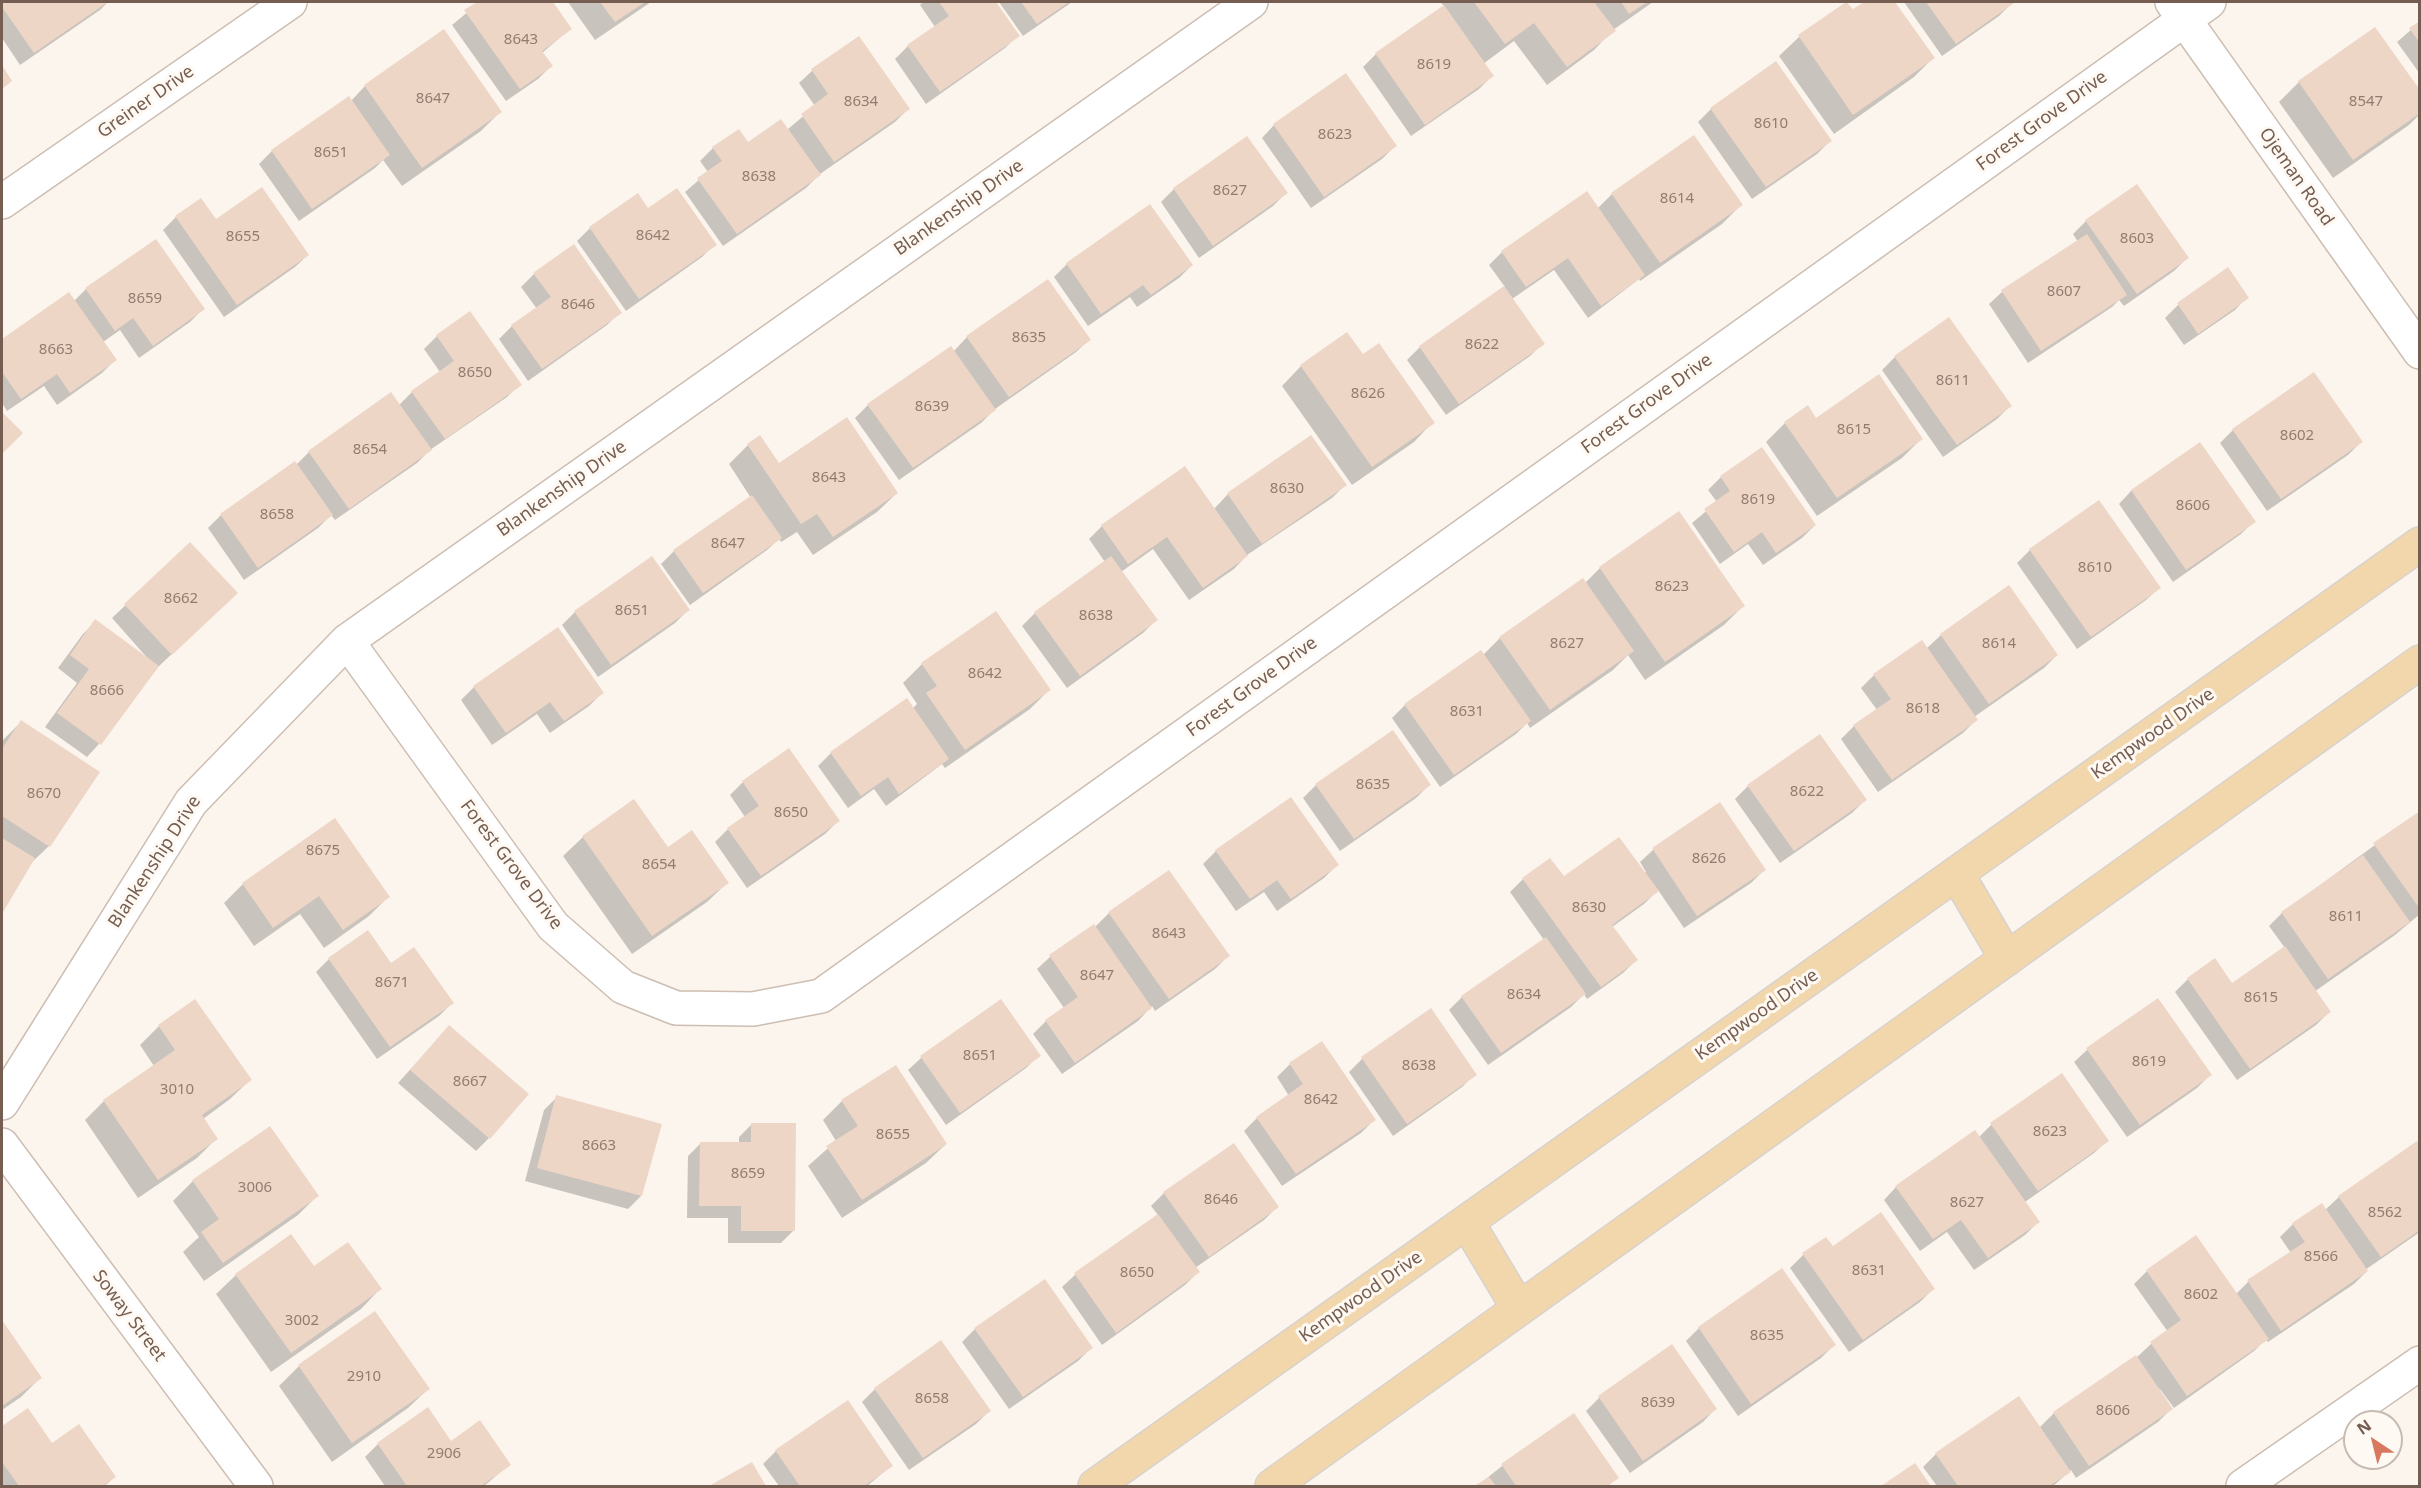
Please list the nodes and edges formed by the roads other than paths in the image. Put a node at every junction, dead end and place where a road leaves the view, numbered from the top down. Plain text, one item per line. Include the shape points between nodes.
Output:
1 (290, 2) edge
2 (1251, 2) edge
3 (2189, 7) edge
4 (2, 202) edge
5 (2420, 352) edge
6 (2420, 544) edge
7 (346, 641) junction
8 (2420, 662) edge
9 (1957, 874) junction
10 (2007, 959) junction
11 (2, 1103) edge
12 (2, 1144) edge
13 (1467, 1222) junction
14 (1519, 1309) junction
15 (2420, 1363) edge
16 (256, 1486) edge
17 (1095, 1486) edge
18 (1272, 1486) edge
19 (2243, 1486) edge

1 - 4 street, Greiner Drive
2 - 7 street, Blankenship Drive
3 - 5 street, Ojeman Road
3 - 7 street, Forest Grove Drive via 822,996 753,1009 676,1008 623,987 554,926
6 - 9 main road, Kempwood Drive
7 - 11 street, Blankenship Drive via 191,801
8 - 10 main road
9 - 10 main road
9 - 13 main road, Kempwood Drive
10 - 14 main road
12 - 16 street, Soway Street
13 - 14 main road
13 - 17 main road, Kempwood Drive
14 - 18 main road
15 - 19 street

